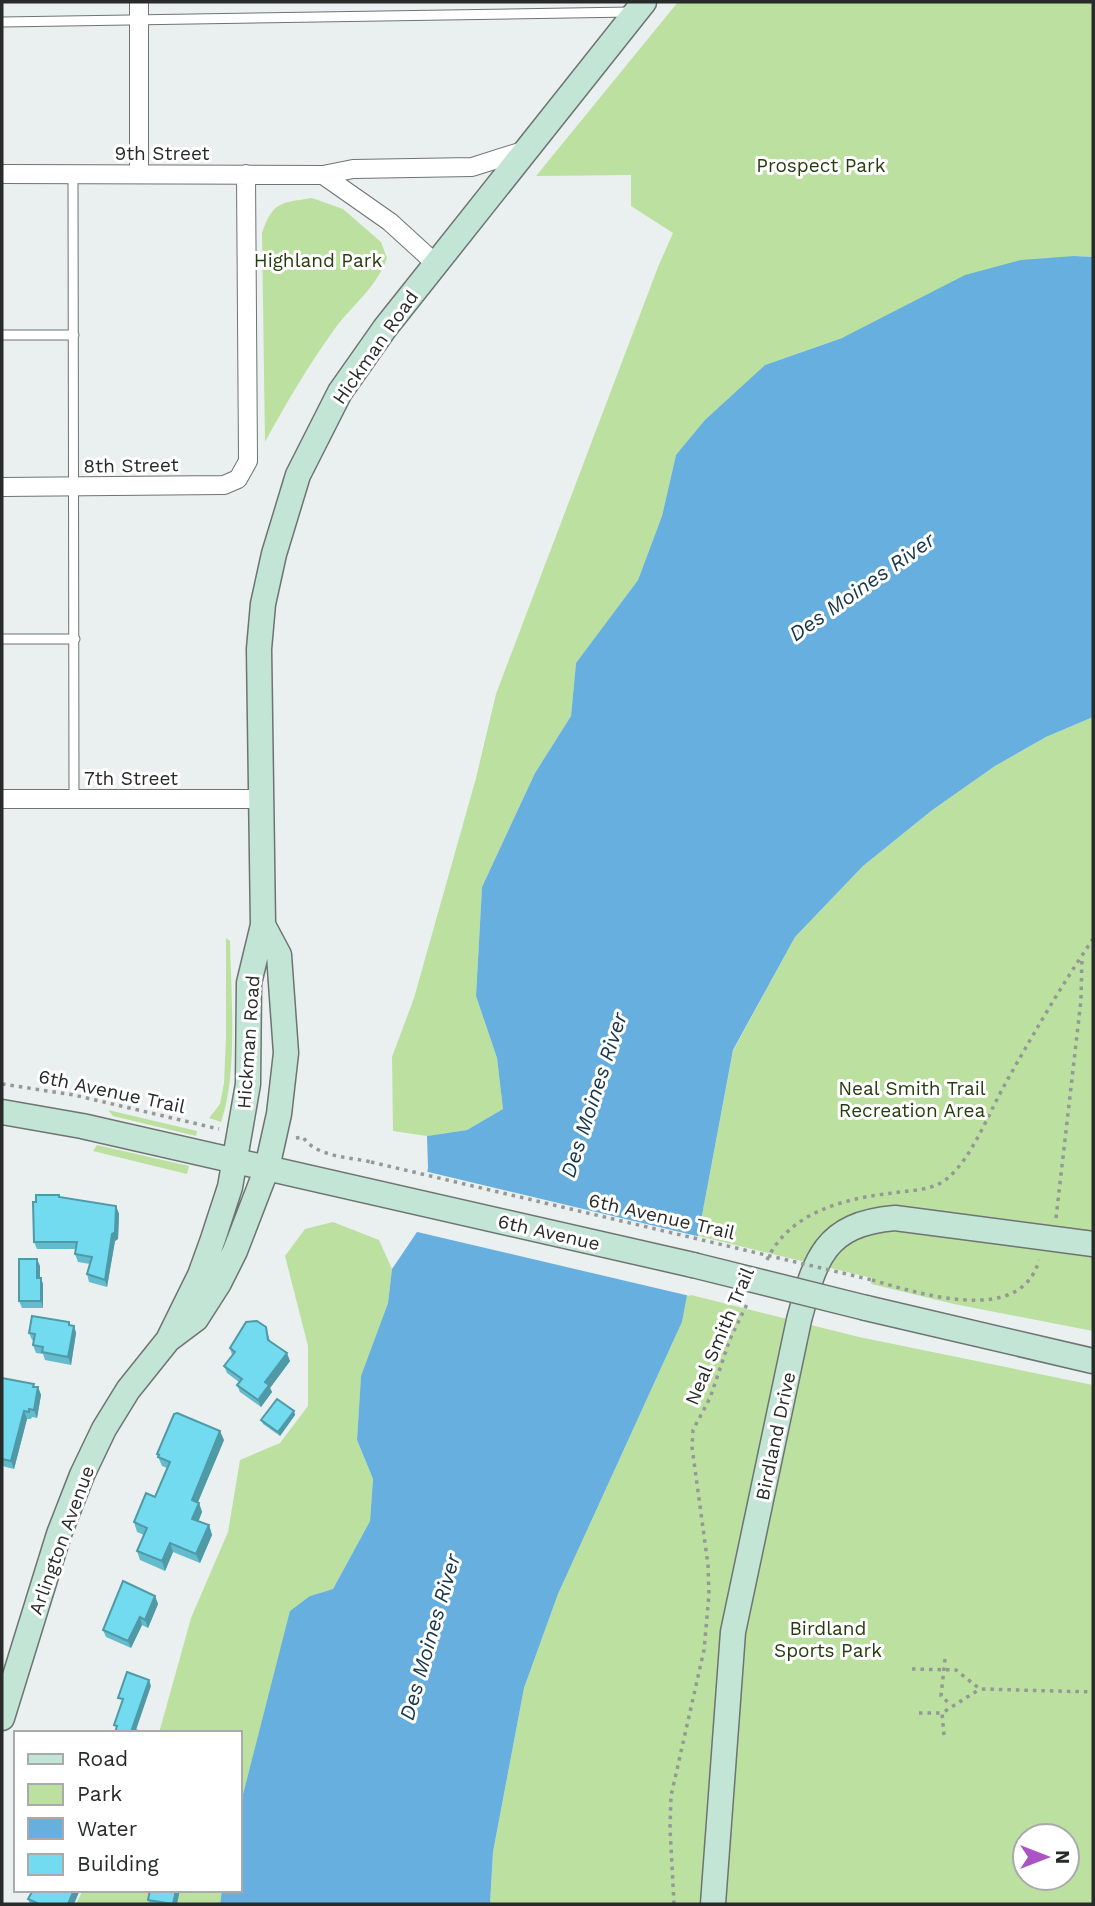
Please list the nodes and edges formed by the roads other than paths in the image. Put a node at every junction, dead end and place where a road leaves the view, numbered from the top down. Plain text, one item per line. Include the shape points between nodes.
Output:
1 (139, 2) edge
2 (640, 7) edge
3 (139, 21) junction
4 (2, 22) edge
5 (526, 150) junction
6 (2, 174) edge
7 (73, 174) junction
8 (139, 174) junction
9 (246, 174) junction
10 (323, 175) junction
11 (436, 264) junction
12 (2, 335) edge
13 (74, 335) junction
14 (74, 486) junction
15 (2, 487) edge
16 (2, 639) edge
17 (75, 639) junction
18 (2, 799) edge
19 (74, 799) junction
20 (261, 799) junction
21 (263, 925) junction
22 (2, 1112) edge
23 (235, 1160) junction
24 (267, 1168) junction
25 (1093, 1244) edge
26 (168, 1340) junction
27 (1093, 1361) edge
28 (2, 1718) edge
29 (713, 1904) edge

1 - 3 street
2 - 3 lane
2 - 5 main road, Hickman Road
3 - 4 lane
3 - 8 street
5 - 10 street, 9th Street via 472,167 353,169
5 - 11 main road, Hickman Road
6 - 7 street, 9th Street
7 - 8 street, 9th Street
7 - 13 lane
8 - 9 street, 9th Street
9 - 10 street, 9th Street
9 - 14 street, 8th Street via 248,461 239,479 224,485
10 - 11 street via 390,222
11 - 20 main road, Hickman Road via 340,392 298,475 263,604
12 - 13 lane
13 - 14 lane
14 - 15 street, 8th Street
14 - 17 lane
16 - 17 lane
17 - 19 lane
18 - 19 street, 7th Street
19 - 20 street, 7th Street
20 - 21 main road, Hickman Road
21 - 23 main road, Hickman Road via 249,984 248,1084
21 - 24 main road, Hickman Road via 279,955 286,1053
22 - 23 main road, 6th Avenue
23 - 24 main road, 6th Avenue
23 - 26 main road, Arlington Avenue via 214,1239
24 - 26 main road, Arlington Avenue via 219,1283 196,1319
24 - 27 main road, 6th Avenue, bridge
25 - 29 main road, Birdland Drive via 895,1218 853,1227 821,1254 799,1320 733,1632
26 - 28 main road, Arlington Avenue via 128,1390 82,1475

